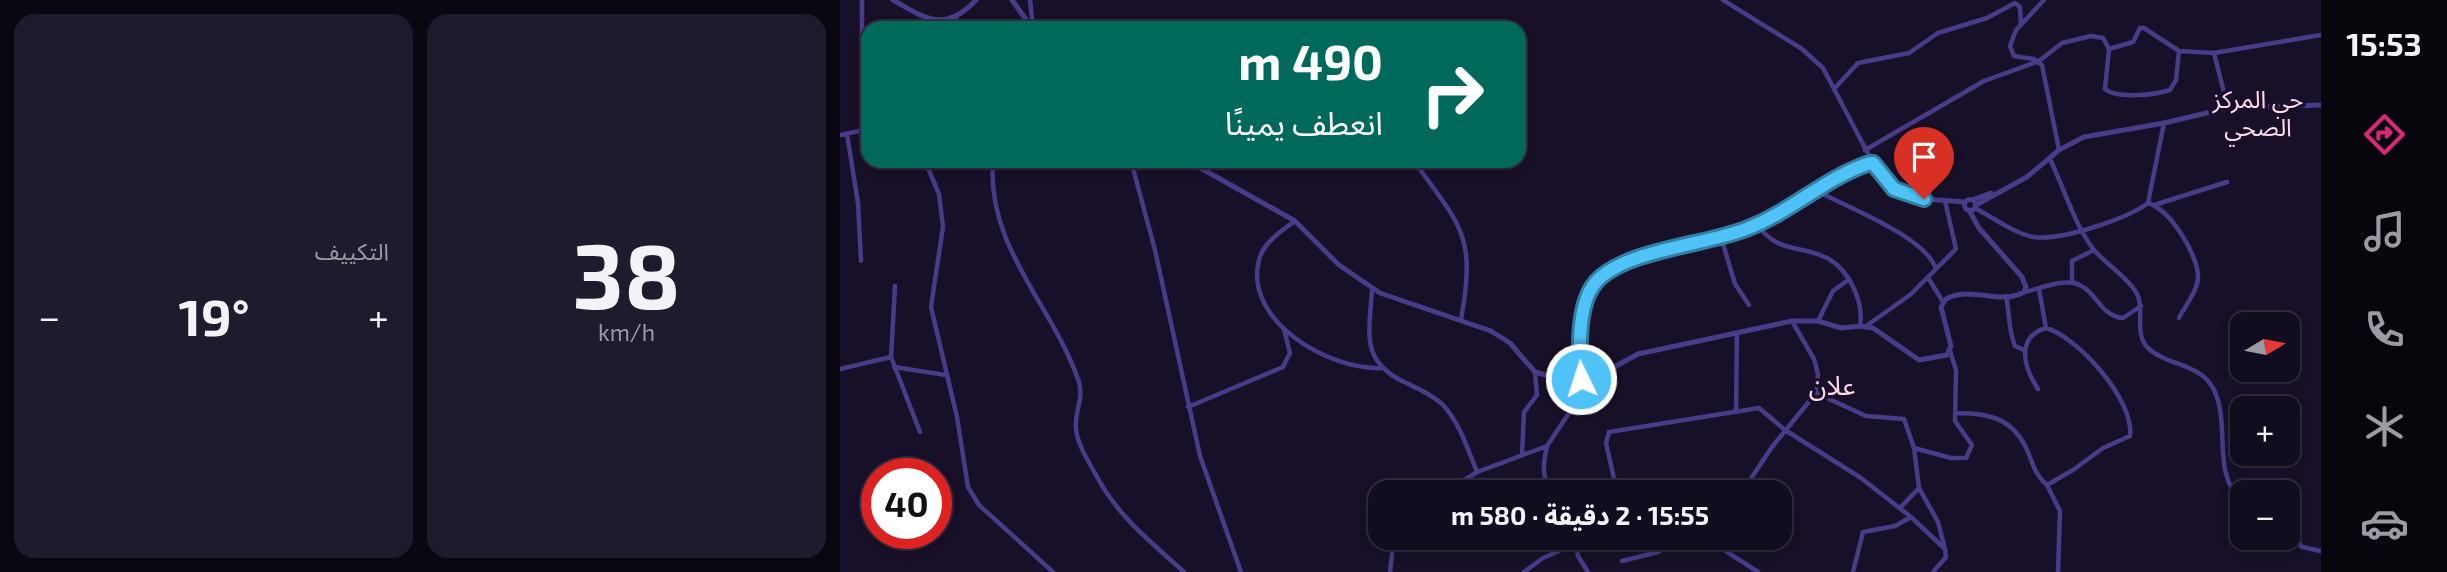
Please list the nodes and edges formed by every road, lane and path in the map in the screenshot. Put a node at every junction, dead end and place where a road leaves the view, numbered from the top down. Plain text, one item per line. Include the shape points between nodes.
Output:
1 (862, 0) edge
2 (894, 0) edge
3 (976, 0) edge
4 (1012, 0) edge
5 (1030, 0) edge
6 (1723, 0) edge
7 (2044, 0) edge
8 (956, 18) junction
9 (862, 21) edge
10 (957, 21) edge
11 (1028, 21) edge
12 (1032, 21) edge
13 (2021, 25) junction
14 (2321, 35) edge
15 (2109, 49) junction
16 (2179, 51) junction
17 (2214, 53) junction
18 (2039, 61) junction
19 (1835, 89) junction
20 (2321, 105) edge
21 (2228, 108) junction
22 (2164, 123) junction
23 (861, 131) edge
24 (847, 134) junction
25 (840, 135) edge
26 (1865, 150) junction
27 (2059, 150) junction
28 (2050, 159) junction
29 (1873, 163) junction
30 (928, 168) edge
31 (993, 168) edge
32 (1133, 168) edge
33 (1200, 168) edge
34 (1419, 168) edge
35 (2227, 182) dead end
36 (1817, 191) junction
37 (1945, 201) junction
38 (2151, 204) junction
39 (1971, 205) junction
40 (1295, 221) junction
41 (1757, 225) junction
42 (2082, 229) junction
43 (1721, 237) junction
44 (2094, 250) junction
45 (861, 261) dead end
46 (1936, 269) junction
47 (1929, 278) junction
48 (1848, 280) junction
49 (2071, 283) junction
50 (895, 286) dead end
51 (1372, 288) junction
52 (2039, 289) junction
53 (2024, 292) junction
54 (2006, 296) junction
55 (1942, 302) junction
56 (1749, 305) dead end
57 (2141, 306) junction
58 (2179, 318) dead end
59 (1461, 320) junction
60 (1793, 321) junction
61 (1818, 321) junction
62 (1863, 326) junction
63 (1283, 328) junction
64 (2046, 328) junction
65 (1737, 333) junction
66 (1950, 351) junction
67 (2025, 351) junction
68 (891, 357) junction
69 (894, 366) junction
70 (1382, 368) junction
71 (840, 369) edge
72 (1535, 372) junction
73 (946, 375) junction
74 (1581, 385) junction
75 (2038, 389) dead end
76 (1816, 393) junction
77 (1188, 407) junction
78 (1736, 411) junction
79 (1957, 412) junction
80 (1785, 430) junction
81 (920, 432) dead end
82 (1547, 446) junction
83 (1914, 448) junction
84 (1522, 455) junction
85 (1478, 472) junction
86 (1465, 480) edge
87 (1546, 480) edge
88 (1614, 480) edge
89 (1750, 480) edge
90 (2046, 485) junction
91 (2230, 486) edge
92 (1919, 488) junction
93 (1900, 508) junction
94 (1911, 517) junction
95 (2300, 544) edge
96 (1945, 549) junction
97 (1393, 550) edge
98 (1558, 550) edge
99 (1577, 550) edge
100 (1661, 550) edge
101 (1724, 550) edge
102 (2321, 551) edge
103 (1622, 561) dead end
104 (1052, 572) edge
105 (1184, 572) edge
106 (1241, 572) edge
107 (1390, 572) edge
108 (1524, 572) edge
109 (1588, 572) edge
110 (1758, 572) edge
111 (1853, 572) edge
112 (1933, 572) edge
113 (2057, 572) edge

1 - 9 street
2 - 8 street via 931,19
3 - 8 street
4 - 11 street
5 - 12 street
6 - 19 street via 1811,56
7 - 13 street
8 - 10 street
13 - 18 street via 2011,38 2011,52
13 - 19 street via 2020,7 2010,4 1987,18 1938,33 1909,52 1858,64
14 - 17 street
15 - 16 street via 2133,42 2144,28
15 - 16 street via 2105,90 2120,93 2170,90 2176,80
15 - 18 street via 2101,37 2073,39
16 - 17 street
17 - 21 street
18 - 26 street via 1984,80
18 - 27 street via 2051,97
19 - 26 street
20 - 21 street
21 - 22 street
22 - 27 street via 2084,137
22 - 38 street
23 - 24 street
24 - 25 street
24 - 45 street
26 - 29 street
27 - 28 street
28 - 39 street
28 - 42 street
29 - 36 street
29 - 37 street via 1899,192
30 - 73 street via 943,216 942,247 930,303
31 - 105 street via 992,194 1005,239 1075,372 1082,396 1076,432 1094,473 1130,523
32 - 77 street
33 - 40 street
34 - 59 street via 1465,240 1469,275
35 - 38 street
36 - 41 street
36 - 46 street via 1920,247
37 - 39 street
37 - 46 street via 1956,247
38 - 42 street
38 - 58 street via 2179,230 2198,273
39 - 42 street via 2031,237
39 - 53 street via 1979,228 2022,277
40 - 51 street via 1334,260
40 - 63 street via 1271,240 1258,261 1263,294
41 - 43 street
41 - 48 street via 1775,243 1831,260
42 - 44 street
43 - 56 street via 1735,284
43 - 74 street via 1638,258 1596,282 1579,342
44 - 49 street via 2072,261
44 - 57 street via 2130,284
46 - 47 street
47 - 55 street
47 - 62 street
48 - 61 street via 1830,294
48 - 62 street via 1860,304
49 - 52 street
49 - 57 street via 2083,287 2113,316 2123,318
50 - 68 street
51 - 59 street via 1403,303
51 - 70 street via 1370,345
52 - 53 street
52 - 64 street
53 - 54 street
54 - 55 street via 1964,293
54 - 67 street via 2010,334 2016,347
55 - 66 street
57 - 91 street via 2141,332 2147,347 2189,367 2214,389
59 - 72 street via 1505,338
60 - 61 street
60 - 65 street
60 - 76 street via 1814,359
61 - 62 street via 1841,328
62 - 66 street via 1882,332 1919,360
63 - 70 street via 1336,363
63 - 77 street via 1290,353 1283,367
64 - 67 street via 2029,337
64 - 90 street via 2107,376 2131,430 2127,439 2103,448
65 - 74 street via 1638,354
65 - 78 street
66 - 79 street via 1956,370
67 - 75 street
68 - 69 street
68 - 71 street
69 - 73 street
69 - 81 street
70 - 85 street via 1445,407
72 - 74 street
72 - 84 street via 1537,395 1523,416
73 - 104 street via 970,492
74 - 82 street via 1573,407
76 - 80 street
76 - 83 street via 1866,416 1904,419
77 - 106 street via 1207,481
78 - 80 street via 1759,408
78 - 88 street via 1609,432 1606,443
79 - 83 street via 1956,425 1972,442 1968,456 1951,458
79 - 90 street via 2004,420 2021,439
80 - 89 street
80 - 93 street
82 - 84 street
82 - 87 street
83 - 92 street
84 - 85 street
85 - 86 street
90 - 113 street via 2060,511
92 - 93 street
92 - 96 street via 1938,522
93 - 94 street
94 - 96 street
94 - 111 street via 1895,526 1863,532
95 - 102 street
96 - 112 street via 1946,557
97 - 107 street
98 - 108 street
99 - 109 street
100 - 103 street
101 - 110 street

